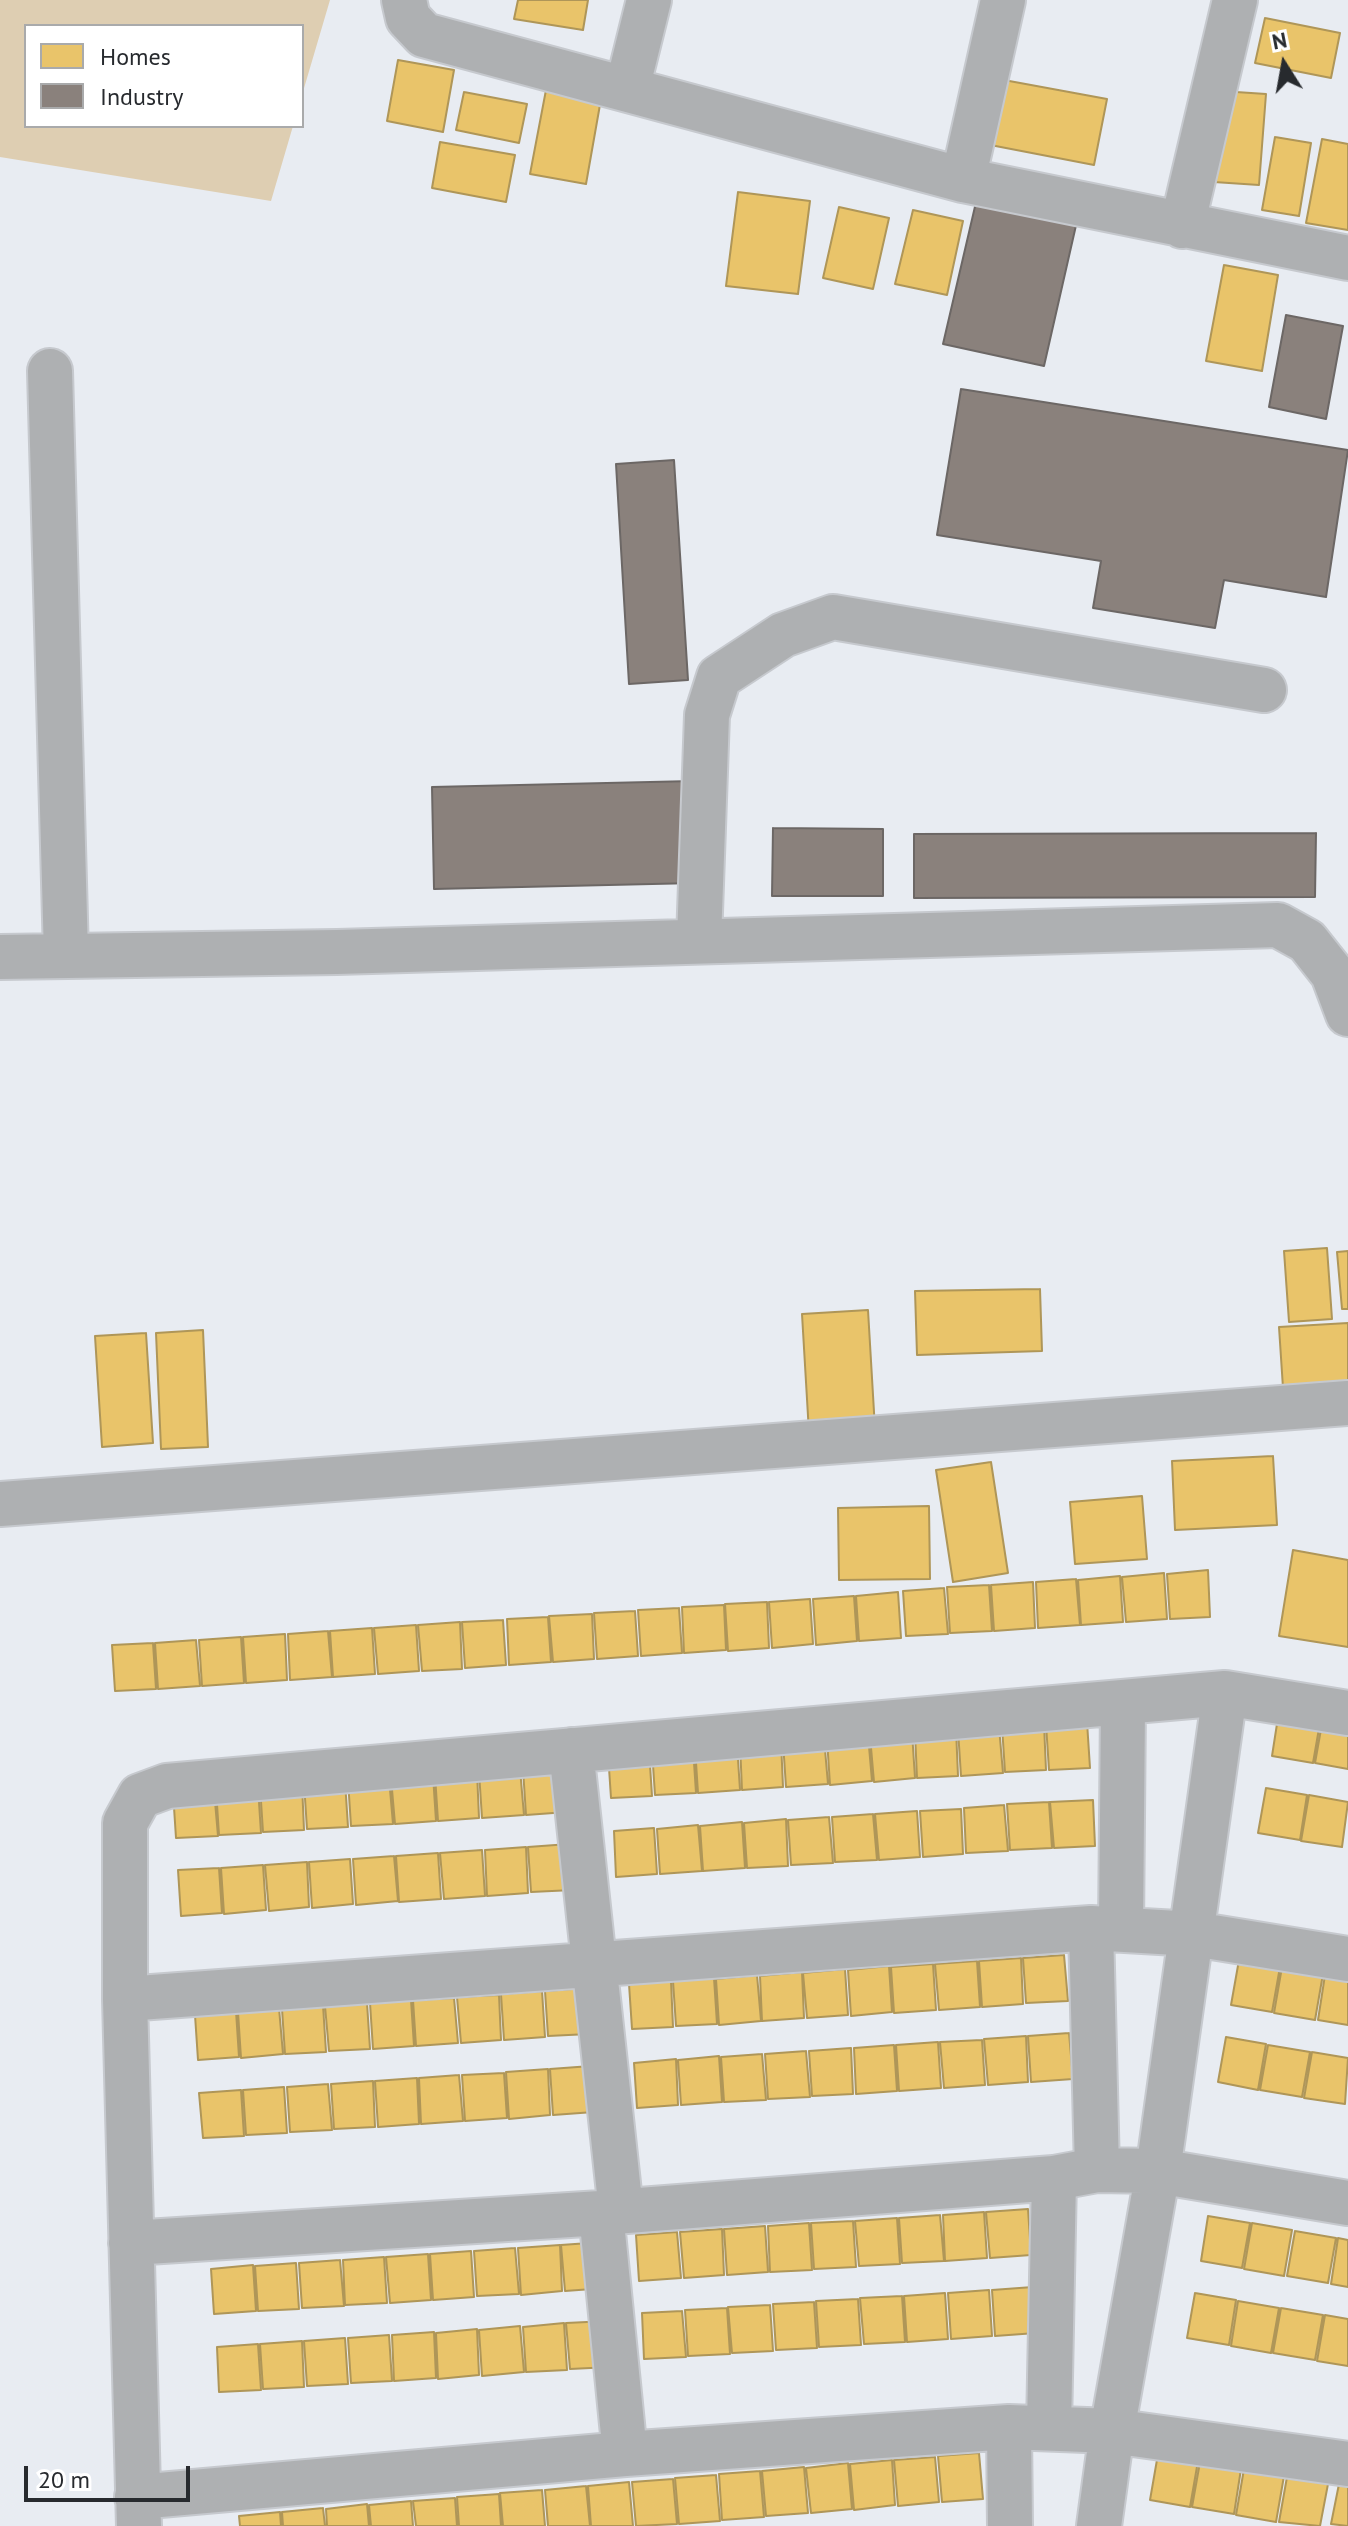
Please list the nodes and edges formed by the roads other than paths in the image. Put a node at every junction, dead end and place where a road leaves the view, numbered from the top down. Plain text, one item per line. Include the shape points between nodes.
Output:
1 (404, 0) edge
2 (649, 0) edge
3 (1003, 0) edge
4 (1235, 0) edge
5 (627, 89) junction
6 (963, 180) junction
7 (1182, 226) junction
8 (1348, 258) edge
9 (50, 371) dead end
10 (1264, 690) dead end
11 (699, 940) junction
12 (66, 955) junction
13 (0, 957) edge
14 (1348, 1014) edge
15 (1348, 1403) edge
16 (0, 1504) edge
17 (1225, 1693) junction
18 (1123, 1704) junction
19 (1348, 1713) edge
20 (571, 1750) junction
21 (1106, 1928) junction
22 (1194, 1934) junction
23 (1348, 1959) edge
24 (594, 1965) junction
25 (125, 1999) junction
26 (1097, 2170) junction
27 (1158, 2171) junction
28 (1054, 2178) junction
29 (1348, 2203) edge
30 (611, 2212) junction
31 (131, 2243) junction
32 (1029, 2427) junction
33 (1112, 2431) junction
34 (625, 2454) junction
35 (1348, 2464) edge
36 (138, 2512) edge
37 (1010, 2526) edge
38 (1099, 2526) edge

1 - 5 street via 408,18 424,35
2 - 5 street
3 - 6 street
4 - 7 street
5 - 6 street
6 - 7 street
7 - 8 street
9 - 12 street
10 - 11 street via 833,617 783,635 719,677 707,715
11 - 12 street
11 - 14 street via 1278,925 1316,952 1333,974
12 - 13 street
15 - 16 street
17 - 18 street
17 - 19 street
17 - 22 street
18 - 20 street
18 - 21 street
20 - 24 street
20 - 25 street via 167,1786 140,1796 125,1823
21 - 22 street
21 - 24 street
21 - 26 street
22 - 23 street
22 - 27 street
24 - 25 street
24 - 30 street
25 - 31 street
26 - 27 street
26 - 28 street
27 - 29 street
27 - 33 street
28 - 30 street
28 - 32 street
30 - 31 street
30 - 34 street
31 - 36 street
32 - 33 street
32 - 34 street
32 - 37 street
33 - 35 street
33 - 38 street
34 - 36 street

